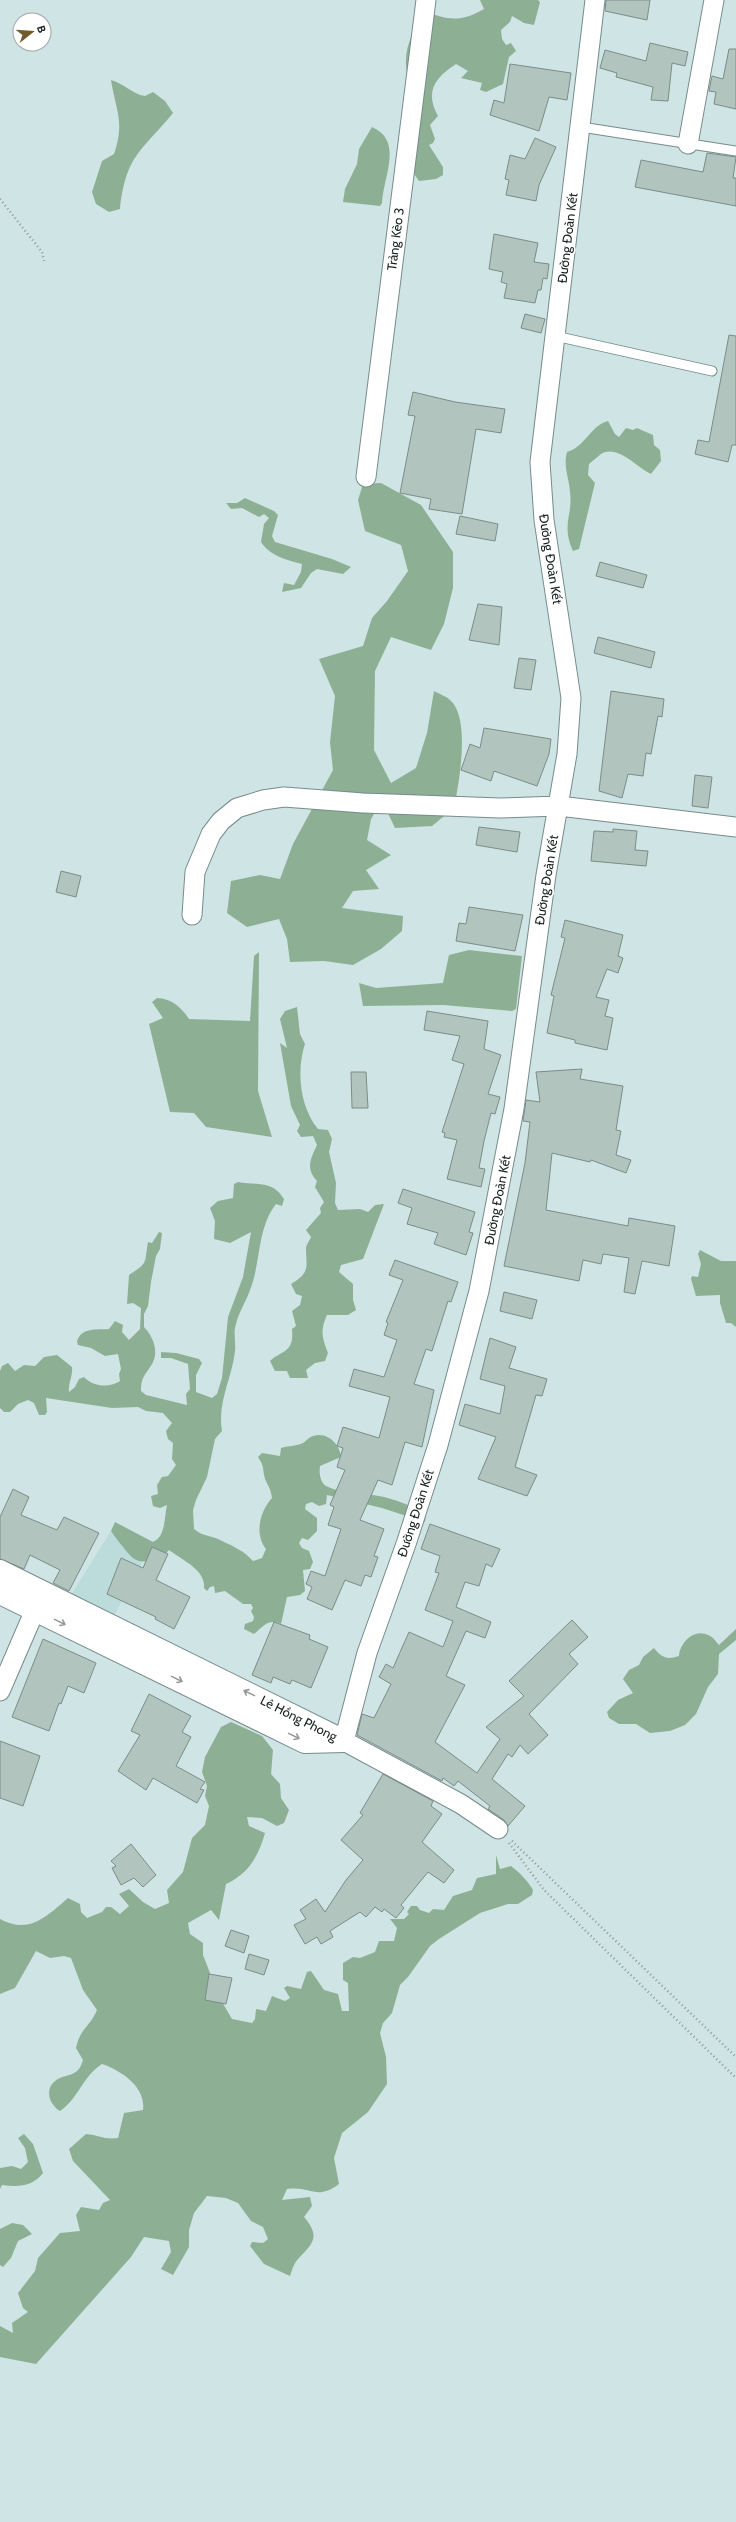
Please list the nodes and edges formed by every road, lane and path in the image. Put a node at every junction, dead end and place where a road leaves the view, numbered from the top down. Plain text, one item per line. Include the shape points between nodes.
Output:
1 (426, 0) edge
2 (594, 0) edge
3 (714, 0) edge
4 (580, 127) junction
5 (688, 144) junction
6 (736, 151) edge
7 (0, 199) edge
8 (44, 261) dead end
9 (555, 336) junction
10 (712, 371) dead end
11 (366, 477) dead end
12 (559, 806) junction
13 (736, 827) edge
14 (192, 915) dead end
15 (0, 1571) edge
16 (0, 1593) edge
17 (35, 1610) junction
18 (0, 1691) edge
19 (344, 1741) junction
20 (498, 1828) junction
21 (736, 2057) edge
22 (736, 2078) edge

1 - 11 street, Trảng Kèo 3
2 - 4 street, Đường Đoàn Kết
3 - 5 street
4 - 5 lane
4 - 9 street, Đường Đoàn Kết
5 - 6 lane
7 - 8 path via 42,252
9 - 10 lane
9 - 12 street, Đường Đoàn Kết via 540,462 544,520 572,698
12 - 13 street
12 - 14 street via 500,808 363,804 284,797 248,804 238,808 222,821 205,845 194,872
12 - 19 street, Đường Đoàn Kết via 546,874 514,1109 479,1291 438,1445 367,1653
19 -> 15 street, Lê Hồng Phong
16 - 17 street, Lê Hồng Phong
17 - 18 street
17 -> 19 street, Lê Hồng Phong via 305,1742
19 - 20 street via 461,1804
20 - 21 path
20 - 22 path via 544,1890

